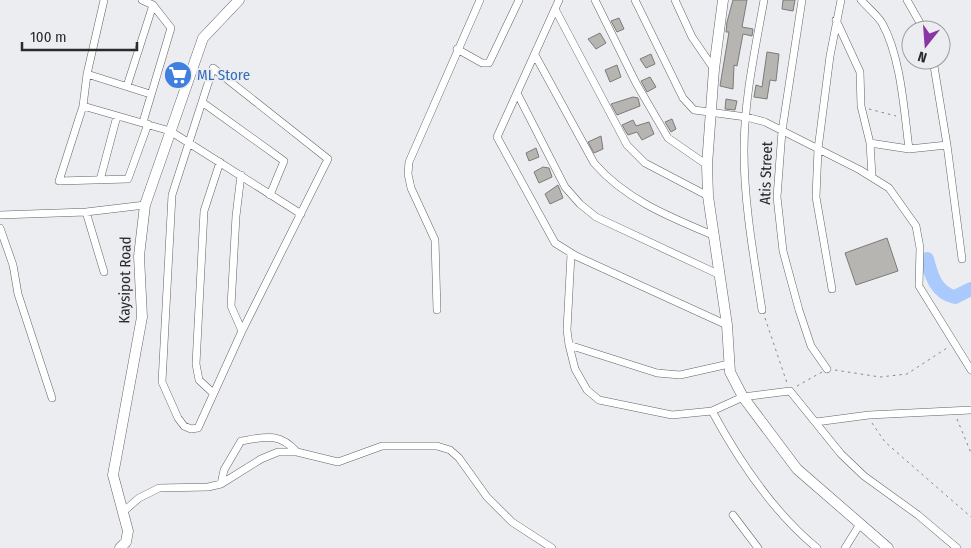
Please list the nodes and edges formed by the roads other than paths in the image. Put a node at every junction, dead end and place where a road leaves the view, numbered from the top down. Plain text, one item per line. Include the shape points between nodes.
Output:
1 (104, 0) edge
2 (142, 0) edge
3 (239, 0) edge
4 (480, 0) edge
5 (519, 0) edge
6 (559, 0) edge
7 (595, 0) edge
8 (635, 0) edge
9 (675, 0) edge
10 (723, 0) edge
11 (764, 0) edge
12 (802, 0) edge
13 (841, 0) edge
14 (861, 0) edge
15 (908, 0) edge
16 (153, 5) junction
17 (555, 9) junction
18 (836, 20) junction
19 (919, 20) edge
20 (457, 49) junction
21 (535, 55) junction
22 (714, 68) junction
23 (935, 70) edge
24 (87, 74) junction
25 (127, 86) junction
26 (150, 94) junction
27 (518, 95) junction
28 (202, 102) junction
29 (83, 106) junction
30 (710, 113) junction
31 (117, 116) junction
32 (746, 117) junction
33 (145, 123) junction
34 (782, 130) junction
35 (170, 131) junction
36 (188, 142) junction
37 (870, 143) junction
38 (947, 145) junction
39 (818, 149) junction
40 (909, 149) junction
41 (220, 162) junction
42 (707, 165) junction
43 (242, 176) junction
44 (872, 176) junction
45 (100, 180) junction
46 (270, 195) junction
47 (708, 196) junction
48 (145, 205) junction
49 (86, 212) junction
50 (301, 214) junction
51 (0, 215) edge
52 (0, 228) edge
53 (715, 236) junction
54 (571, 254) junction
55 (962, 259) dead end
56 (104, 272) dead end
57 (720, 275) junction
58 (832, 289) dead end
59 (437, 310) dead end
60 (762, 310) road end
61 (727, 325) junction
62 (242, 331) junction
63 (569, 345) junction
64 (729, 364) junction
65 (827, 369) road end
66 (971, 370) edge
67 (212, 393) junction
68 (743, 397) junction
69 (52, 398) dead end
70 (971, 410) edge
71 (712, 411) junction
72 (816, 422) junction
73 (297, 452) junction
74 (221, 484) junction
75 (124, 511) junction
76 (733, 515) dead end
77 (860, 524) junction
78 (120, 548) edge
79 (552, 548) edge
80 (758, 548) edge
81 (817, 548) edge
82 (844, 548) edge
83 (888, 548) edge
84 (957, 548) edge

1 - 24 street
2 - 16 street
3 - 35 street, Kaysipot Road via 203,38
4 - 20 street
5 - 20 street via 489,63 482,63
6 - 17 street
7 - 42 street via 636,83 668,138
8 - 30 street via 684,98 694,110
9 - 22 street via 692,37
10 - 22 street
11 - 32 street
12 - 34 street, Atis Street
13 - 18 street
14 - 40 street via 882,22 895,64
15 - 19 street
16 - 25 street
16 - 26 street via 171,28
17 - 21 street
17 - 47 street via 626,145 645,163
18 - 37 street via 860,72 862,106
18 - 39 street
20 - 59 street via 409,162 408,174 411,188 435,240
21 - 27 street
21 - 53 street via 594,163 607,178 658,212
22 - 30 street
23 - 38 street
24 - 25 street
24 - 29 street
25 - 26 street
26 - 33 street
27 - 54 street via 497,137 555,243
27 - 57 street via 565,187 580,204 596,217
28 - 36 street
28 - 46 street via 284,161
28 - 50 street via 213,68 328,159
29 - 31 street
29 - 45 street via 59,181
30 - 32 street
30 - 42 street
31 - 33 street
31 - 45 street
32 - 34 street
32 - 60 street via 747,206
33 - 35 street
33 - 45 street via 128,178
34 - 39 street
34 - 65 street, Atis Street via 777,198 784,250 798,310 811,346
35 - 36 street
35 - 48 street, Kaysipot Road
36 - 41 street
36 - 67 street via 172,195 162,382 178,418 184,426 191,428 198,428
37 - 40 street
37 - 44 street
38 - 40 street
38 - 55 street
39 - 44 street
39 - 58 street via 817,210
41 - 43 street
41 - 67 street via 204,211 196,364 199,380
42 - 47 street
43 - 46 street
43 - 62 street via 236,216 231,306
44 - 66 street via 889,188 916,226 920,248 919,286
46 - 50 street
47 - 53 street
48 - 49 street
48 - 75 street, Kaysipot Road via 139,256 142,317 114,475
49 - 51 street
49 - 56 street
50 - 62 street
52 - 69 street
53 - 57 street
54 - 61 street
54 - 63 street
57 - 61 street
61 - 64 street
62 - 67 street
63 - 64 street via 657,374 680,375
63 - 71 street via 575,369 587,390 599,400 672,415
64 - 68 street
68 - 71 street
68 - 72 street via 790,390
68 - 77 street via 797,469
70 - 72 street via 869,415
71 - 81 street via 727,440 761,488 797,532
72 - 84 street via 841,454 864,476
73 - 74 street via 278,452 261,459
73 - 74 street via 290,443 273,436 241,441 224,470
73 - 79 street via 338,462 382,446 437,446 450,450 487,497 512,522
74 - 75 street via 159,488 138,498
75 - 78 street, Kaysipot Road via 128,531 126,542
76 - 80 street
77 - 82 street
77 - 83 street

